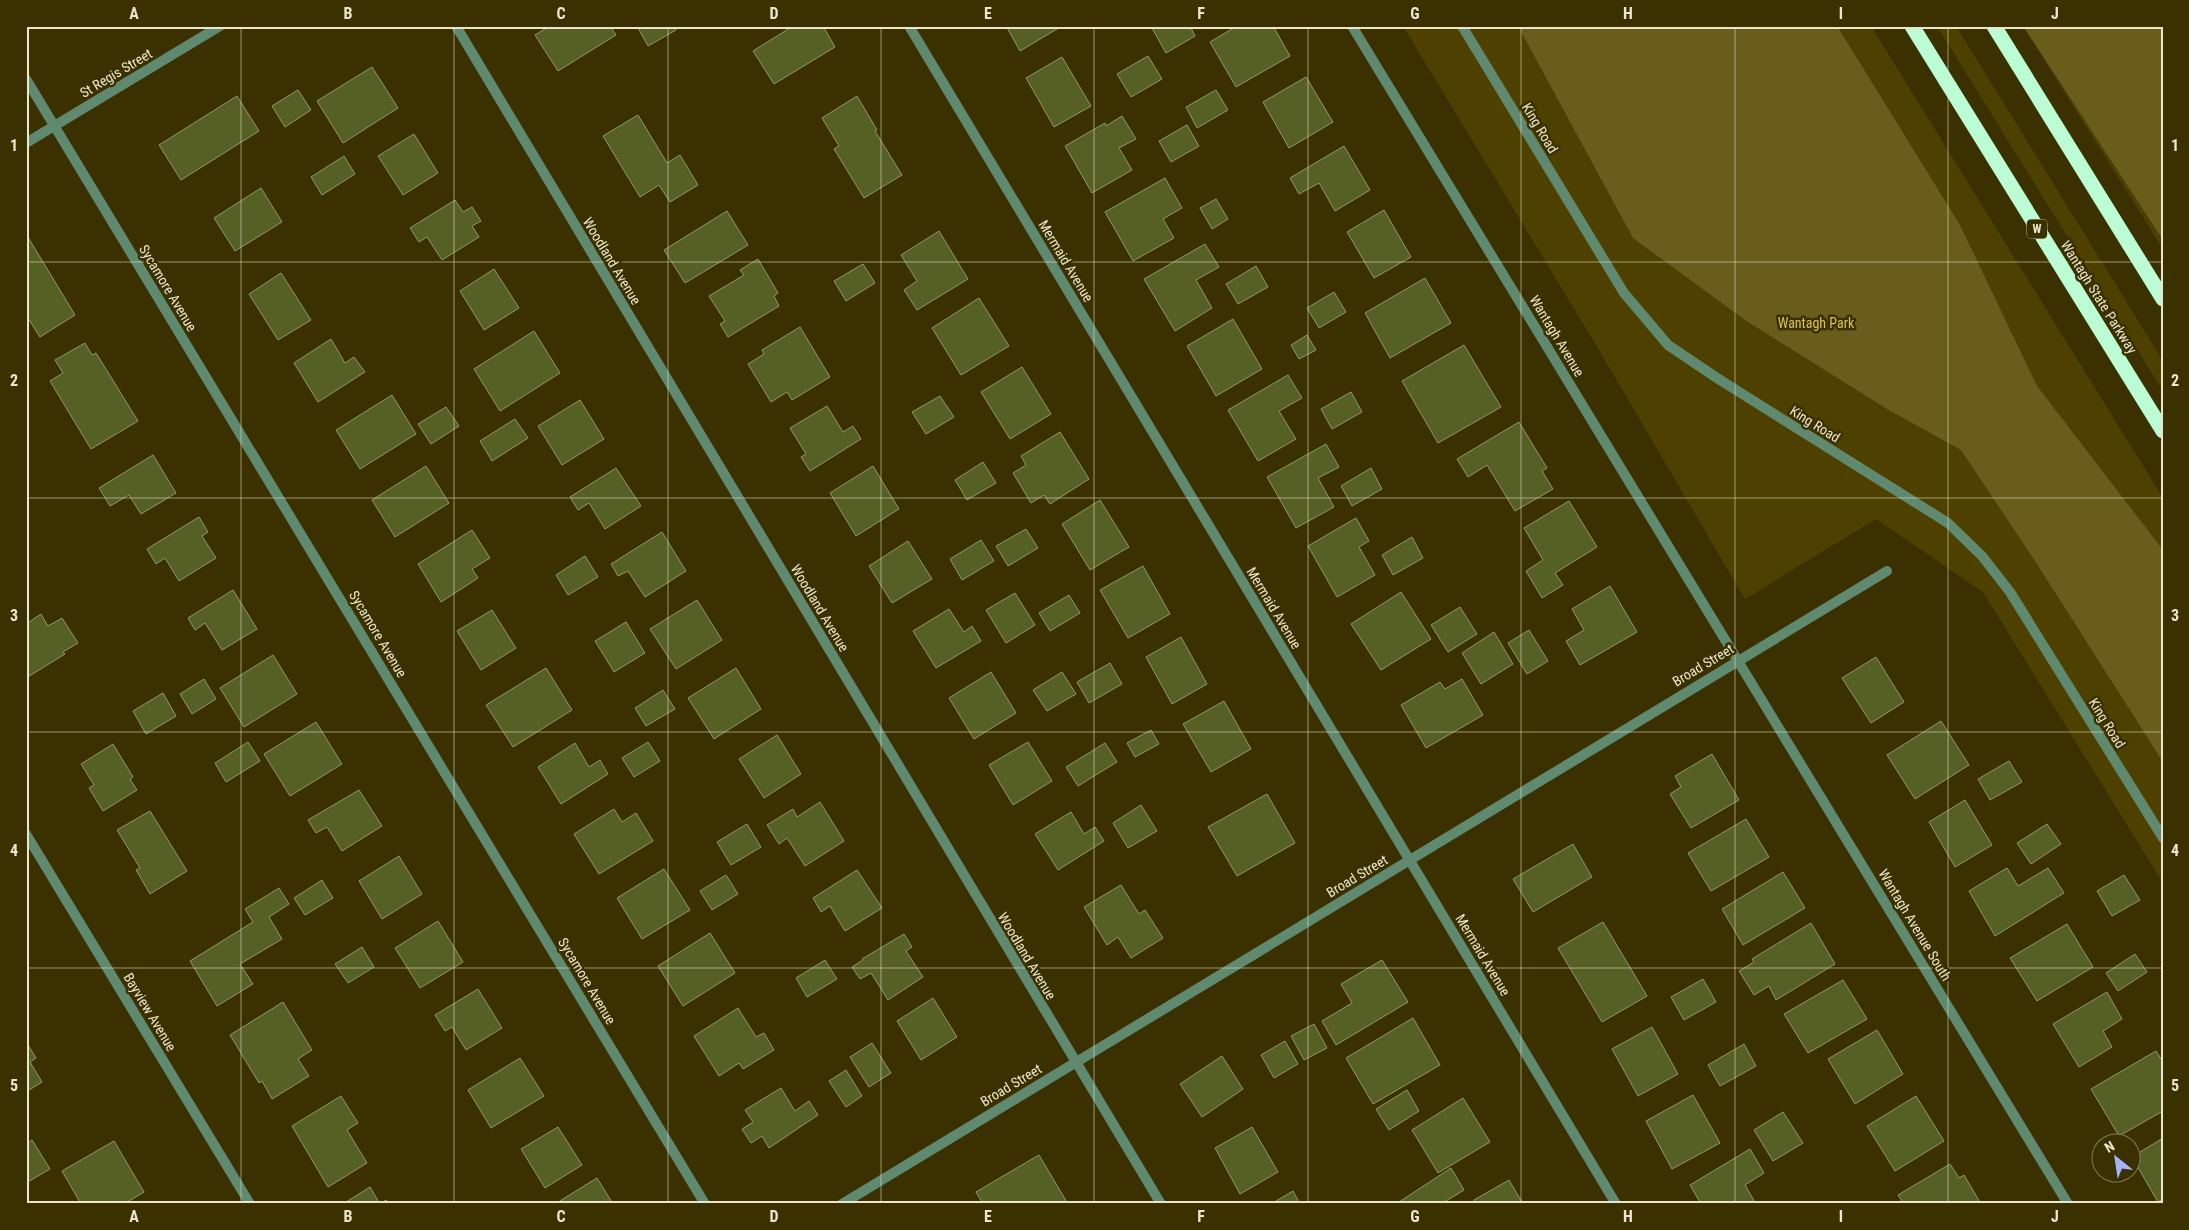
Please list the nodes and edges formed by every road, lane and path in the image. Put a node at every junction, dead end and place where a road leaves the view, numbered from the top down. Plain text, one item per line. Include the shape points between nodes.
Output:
1 (220, 26) edge
2 (456, 26) edge
3 (908, 26) edge
4 (1352, 26) edge
5 (1462, 26) edge
6 (1912, 26) edge
7 (1994, 26) edge
8 (26, 79) edge
9 (55, 126) junction
10 (26, 144) edge
11 (2163, 299) edge
12 (2163, 431) edge
13 (1887, 571) dead end
14 (1738, 660) junction
15 (26, 834) edge
16 (2163, 838) edge
17 (1410, 860) junction
18 (1075, 1062) junction
19 (250, 1204) edge
20 (705, 1204) edge
21 (842, 1204) edge
22 (1160, 1204) edge
23 (1616, 1204) edge
24 (2068, 1204) edge

1 - 9 street, St Regis Street
2 - 18 street, Woodland Avenue
3 - 17 street, Mermaid Avenue
4 - 14 street, Wantagh Avenue
5 - 16 street, King Road via 1624,293 1668,345 1948,524 1982,556 2010,592
6 - 12 highway, Wantagh State Parkway / W
7 - 11 highway
8 - 9 street, Sycamore Avenue
9 - 10 street, St Regis Street
9 - 20 street, Sycamore Avenue
13 - 14 street, Broad Street
14 - 17 street, Broad Street
14 - 24 street, Wantagh Avenue South
15 - 19 street, Bayview Avenue
17 - 18 street, Broad Street
17 - 23 street, Mermaid Avenue
18 - 21 street, Broad Street
18 - 22 street, Woodland Avenue

